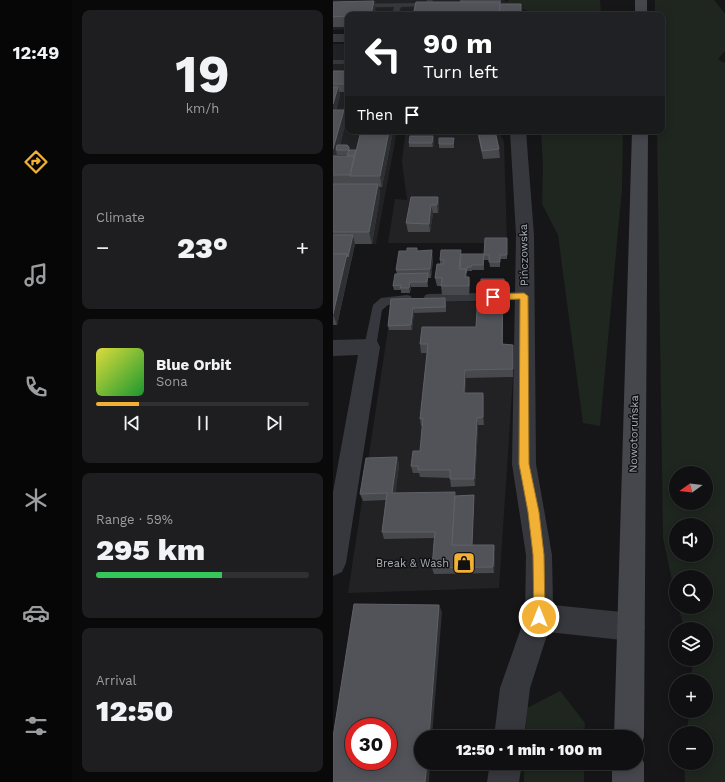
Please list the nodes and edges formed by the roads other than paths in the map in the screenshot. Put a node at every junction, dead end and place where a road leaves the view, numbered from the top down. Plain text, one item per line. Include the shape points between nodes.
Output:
1 (430, 0) edge
2 (641, 0) edge
3 (397, 5) junction
4 (333, 6) edge
5 (396, 12) edge
6 (641, 12) edge
7 (333, 38) edge
8 (345, 38) edge
9 (333, 62) edge
10 (345, 62) edge
11 (518, 134) edge
12 (640, 134) edge
13 (524, 296) junction
14 (370, 347) junction
15 (333, 348) edge
16 (333, 562) edge
17 (539, 617) junction
18 (631, 627) junction
19 (510, 730) edge
20 (629, 730) edge
21 (505, 770) edge
22 (628, 770) edge
23 (503, 782) edge
24 (628, 782) edge

1 - 3 lane via 429,5
2 - 6 main road
3 - 4 lane
3 - 5 lane
7 - 8 street
9 - 10 lane
11 - 13 street, Pińczowska via 525,235
12 - 18 main road, Nowotoruńska
13 - 14 lane via 385,301 377,308
13 - 17 street, Pińczowska via 524,464 539,555
14 - 15 street
14 - 16 street
17 - 18 street
17 - 19 street, Pińczowska via 515,688
18 - 20 main road, Nowotoruńska
21 - 23 street
22 - 24 main road

